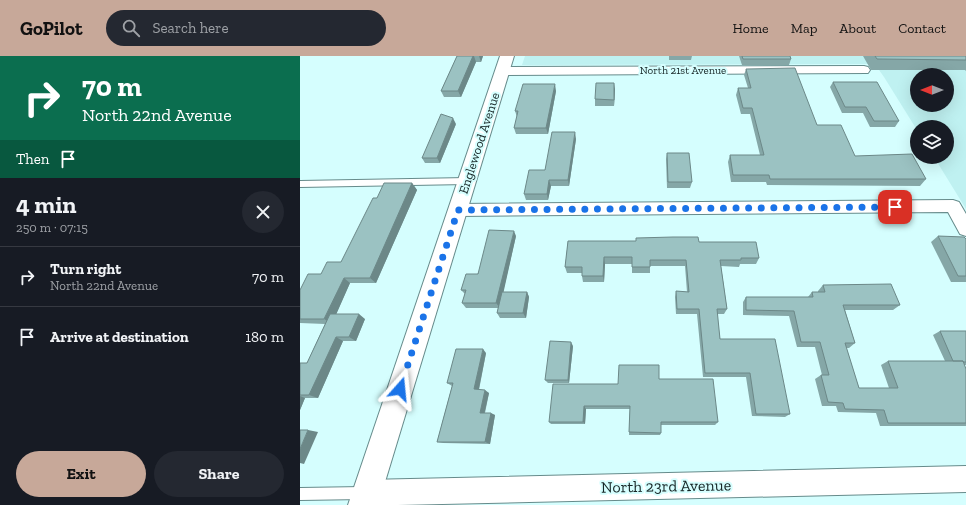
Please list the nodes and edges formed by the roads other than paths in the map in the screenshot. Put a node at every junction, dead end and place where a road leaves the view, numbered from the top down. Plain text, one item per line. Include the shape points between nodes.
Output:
1 (505, 63) edge
2 (864, 70) dead end
3 (467, 181) junction
4 (300, 184) edge
5 (458, 210) junction
6 (966, 229) edge
7 (966, 479) edge
8 (300, 494) edge
9 (365, 499) edge

1 - 2 street, North 21st Avenue
1 - 3 street, Englewood Avenue
3 - 4 lane
3 - 5 street, Englewood Avenue
5 - 6 street via 953,206
5 - 9 street, Englewood Avenue
7 - 9 street, North 23rd Avenue
8 - 9 lane

